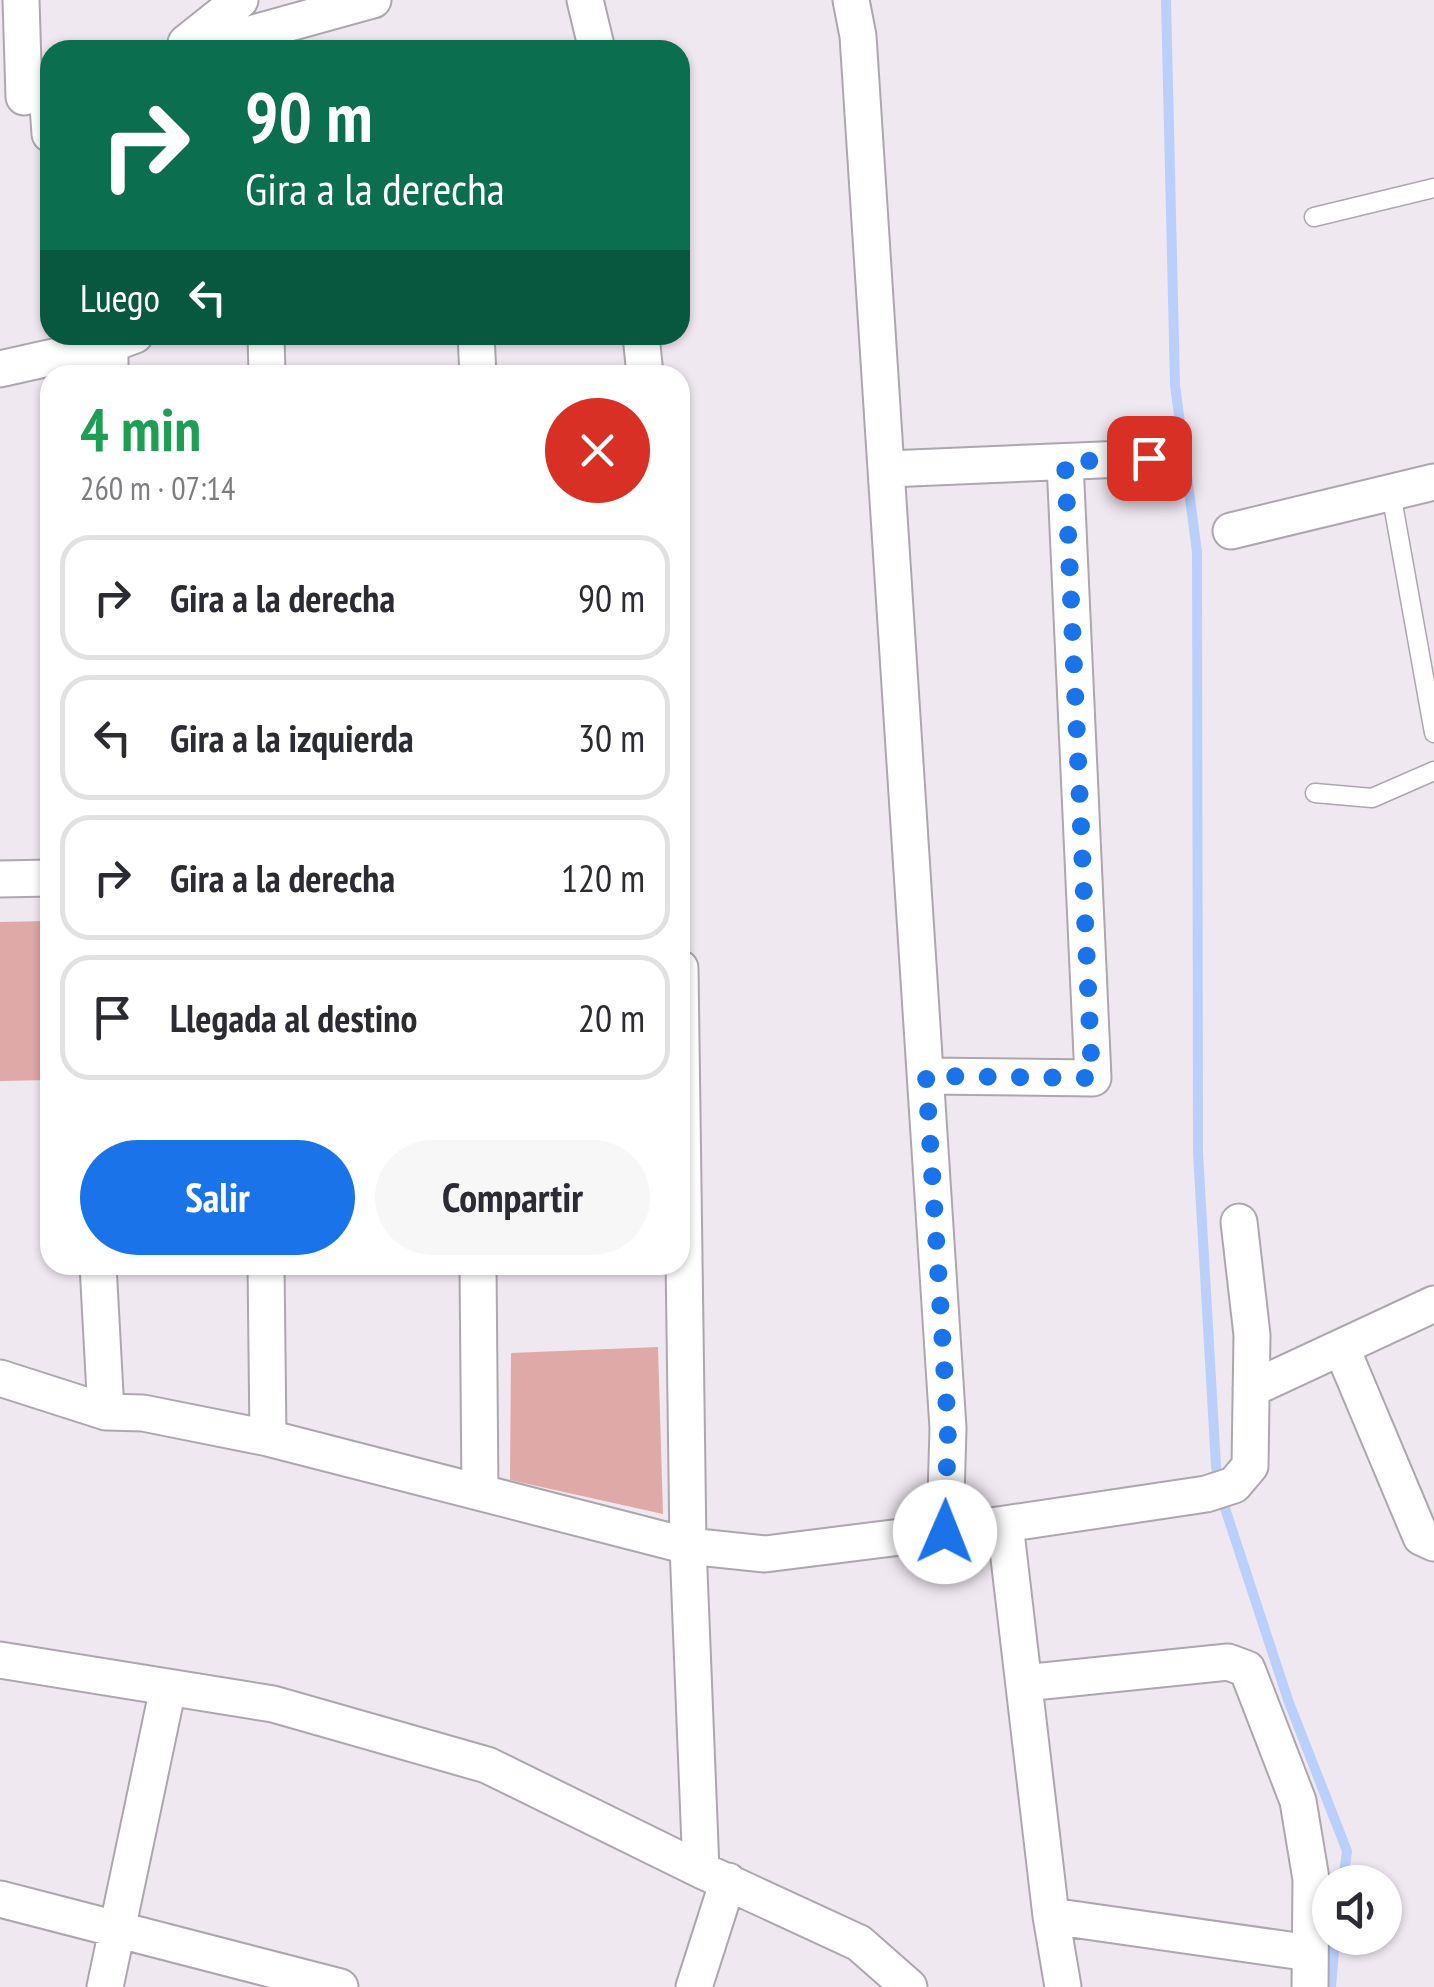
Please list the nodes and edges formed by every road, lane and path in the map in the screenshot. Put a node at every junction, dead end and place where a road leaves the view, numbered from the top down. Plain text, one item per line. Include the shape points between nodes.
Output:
1 (21, 0) edge
2 (240, 0) edge
3 (373, 0) edge
4 (585, 0) edge
5 (851, 0) edge
6 (190, 40) edge
7 (228, 40) edge
8 (595, 40) edge
9 (30, 95) edge
10 (1434, 188) edge
11 (1314, 217) dead end
12 (117, 347) edge
13 (0, 369) edge
14 (1149, 458) dead end
15 (1065, 462) junction
16 (888, 469) junction
17 (1434, 482) edge
18 (1391, 493) junction
19 (1231, 530) dead end
20 (1434, 734) edge
21 (1434, 771) edge
22 (1315, 793) dead end
23 (40, 878) edge
24 (0, 879) edge
25 (926, 1076) junction
26 (1239, 1222) dead end
27 (99, 1275) edge
28 (266, 1275) edge
29 (478, 1275) edge
30 (684, 1275) edge
31 (1434, 1304) edge
32 (1342, 1349) junction
33 (0, 1378) edge
34 (1251, 1389) junction
35 (106, 1412) junction
36 (268, 1438) junction
37 (480, 1491) junction
38 (1005, 1524) junction
39 (945, 1532) junction
40 (1434, 1543) edge
41 (688, 1546) junction
42 (0, 1660) edge
43 (1024, 1684) junction
44 (168, 1688) junction
45 (715, 1876) junction
46 (0, 1899) edge
47 (1051, 1916) junction
48 (116, 1927) junction
49 (1310, 1970) edge
50 (104, 1987) edge
51 (340, 1987) edge
52 (694, 1987) edge
53 (909, 1987) edge
54 (1063, 1987) edge

1 - 9 street
2 - 6 street
3 - 7 street
4 - 8 street
5 - 16 street
10 - 11 lane
12 - 13 street
14 - 15 street
15 - 16 street
15 - 25 street via 1092,1078
16 - 25 street
17 - 18 street
18 - 19 street
18 - 20 lane
21 - 22 lane via 1372,798
23 - 24 street
25 - 39 street via 948,1428
26 - 34 street
27 - 35 street
28 - 36 street
29 - 37 street
30 - 41 street
31 - 32 street
32 - 34 street
32 - 40 street via 1421,1537
33 - 35 street
34 - 38 street via 1250,1466 1234,1485
35 - 36 street
36 - 37 street
37 - 41 street
38 - 39 street
38 - 43 street
39 - 41 street via 765,1554
41 - 45 street
42 - 44 street
43 - 47 street
43 - 49 street via 1228,1662 1247,1668 1298,1801 1311,1879
44 - 45 street via 273,1704 487,1765
44 - 48 street
45 - 52 street
45 - 53 street via 859,1942
46 - 48 street
47 - 49 street
47 - 54 street
48 - 50 street
48 - 51 street

